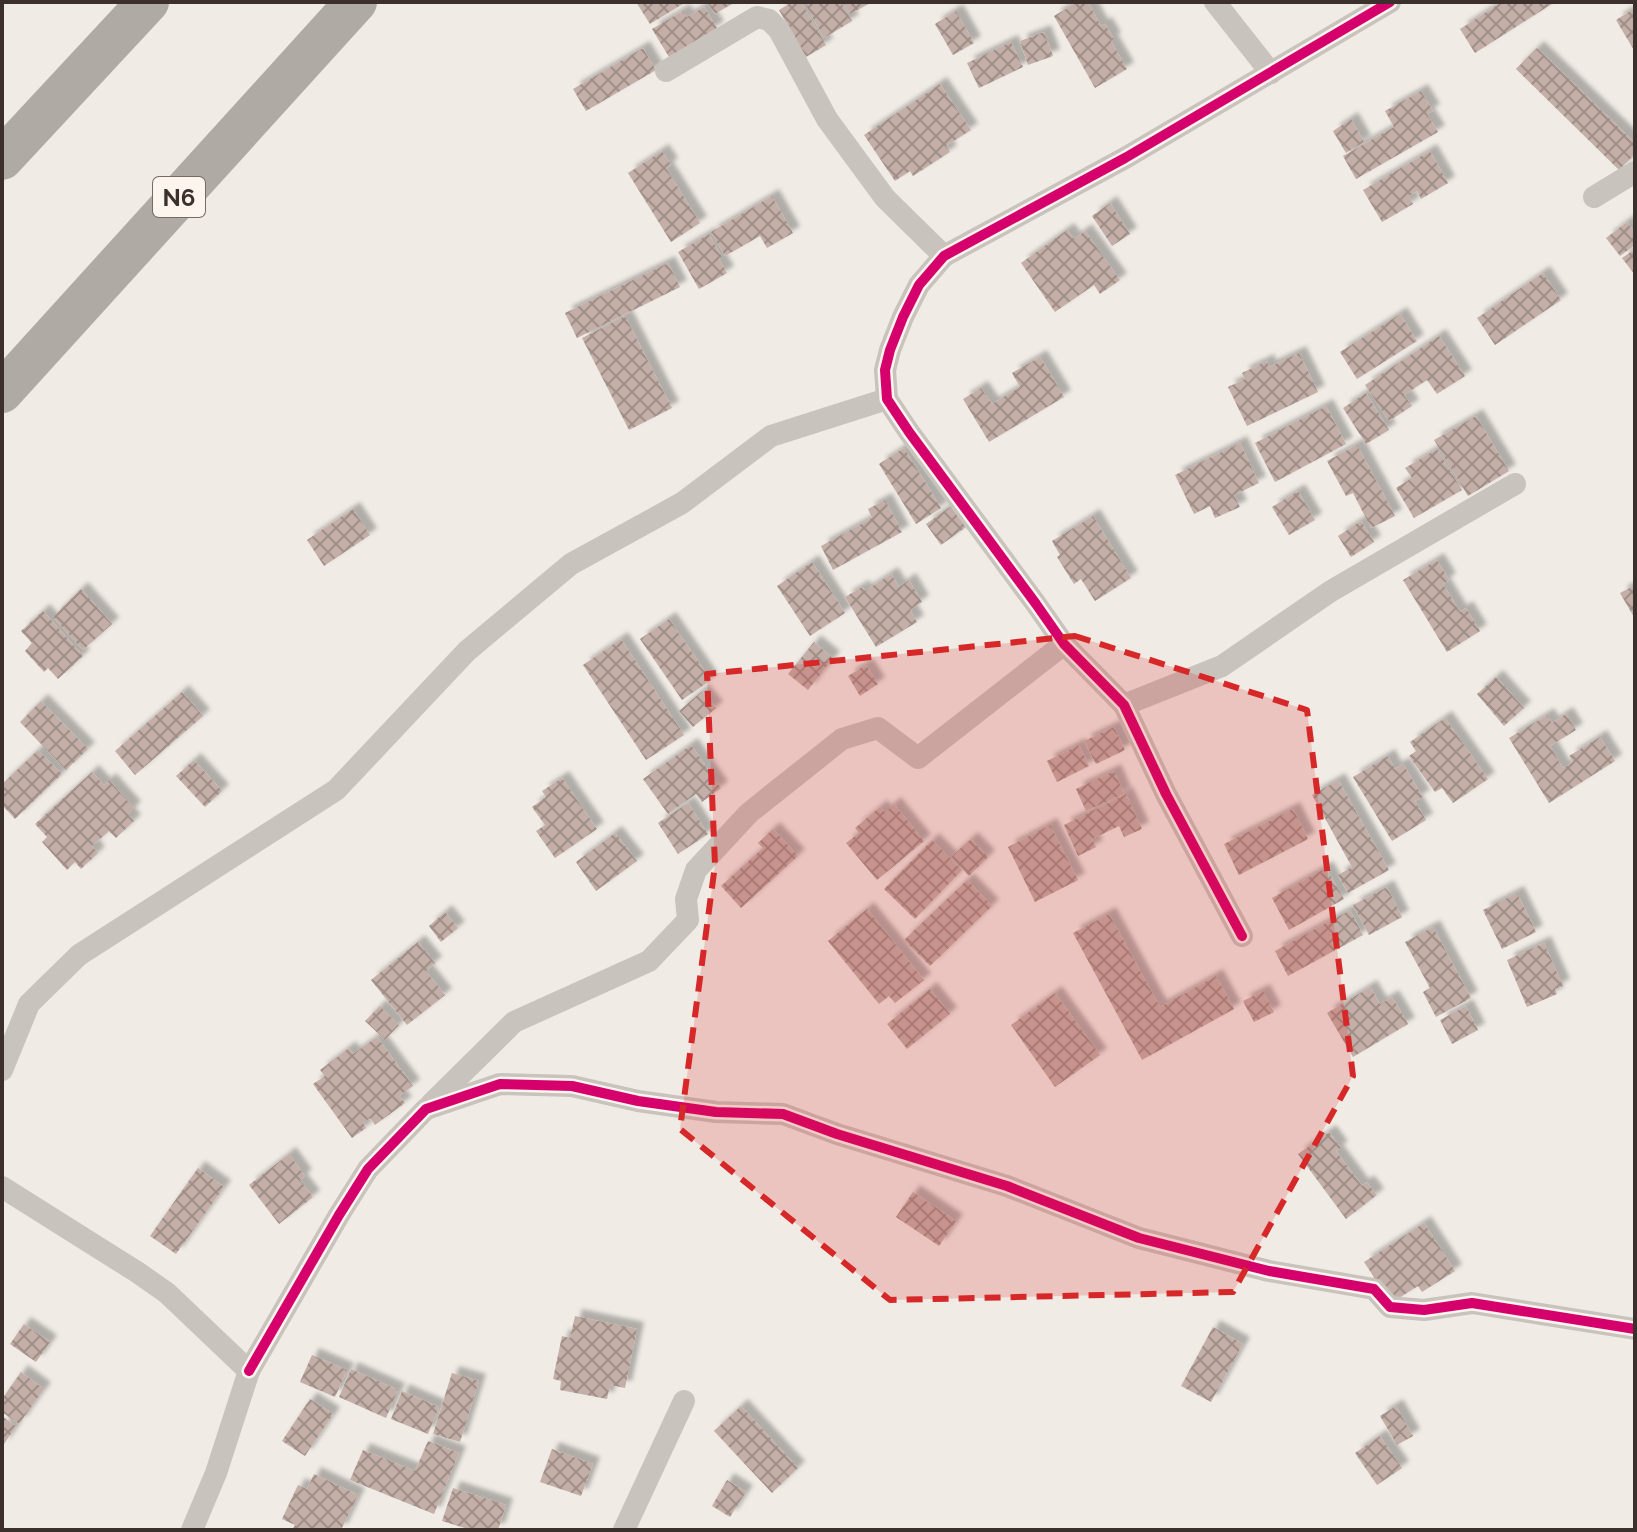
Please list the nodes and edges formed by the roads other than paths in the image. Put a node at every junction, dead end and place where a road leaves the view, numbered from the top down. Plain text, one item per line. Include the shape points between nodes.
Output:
1 (148, 2) edge
2 (356, 2) edge
3 (1215, 2) edge
4 (1390, 2) edge
5 (666, 71) dead end
6 (1271, 73) junction
7 (2, 159) edge
8 (1635, 172) edge
9 (1594, 197) dead end
10 (944, 256) junction
11 (2, 392) edge
12 (887, 399) junction
13 (1515, 484) dead end
14 (1064, 644) junction
15 (1124, 705) junction
16 (1242, 936) dead end
17 (2, 1070) edge
18 (426, 1109) junction
19 (2, 1187) edge
20 (1635, 1329) edge
21 (249, 1371) junction
22 (684, 1401) dead end
23 (192, 1530) edge
24 (624, 1530) edge

1 - 7 highway
2 - 11 highway, N6
3 - 6 street
4 - 6 street
5 - 10 street via 757,17 769,20 827,119 885,198
6 - 10 street
8 - 9 street
10 - 12 street via 919,285 903,317 885,370
12 - 14 street
12 - 17 street via 771,436 682,503 571,564 467,651 336,790 79,955 29,1004
13 - 15 street via 1331,591 1222,666
14 - 15 street
14 - 18 street via 918,758 878,728 842,739 749,813 696,870 686,899 688,920 649,961 514,1022
15 - 16 street
18 - 20 street via 500,1084 572,1086 716,1112 783,1114 1007,1186 1139,1238 1269,1271 1374,1289 1390,1307 1424,1310 1472,1303
18 - 21 street via 368,1169
19 - 21 street via 167,1293
21 - 23 street
22 - 24 street

